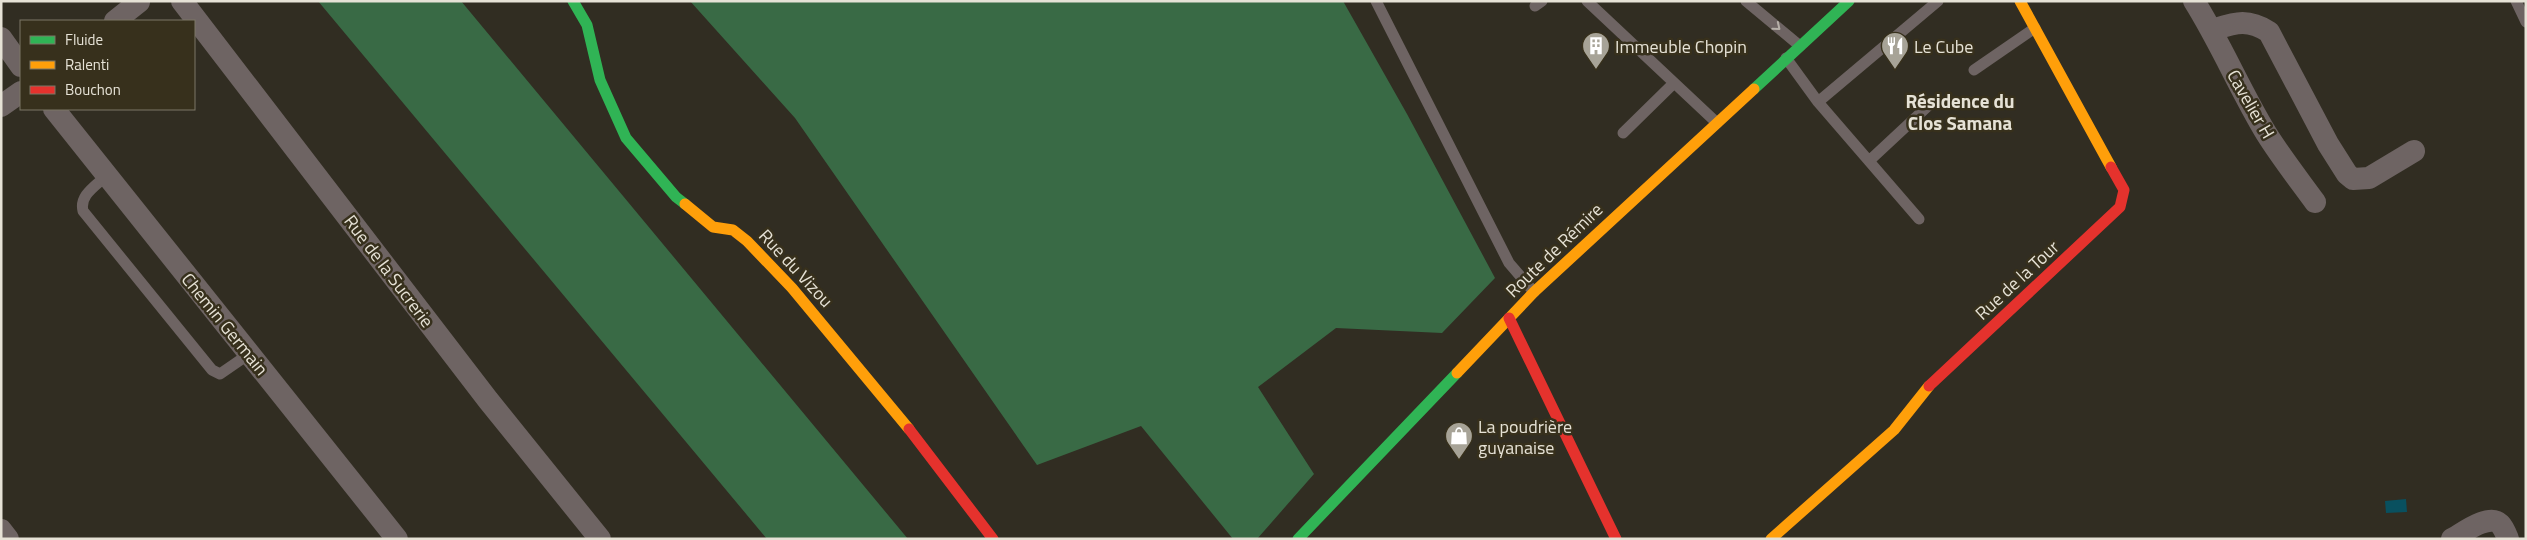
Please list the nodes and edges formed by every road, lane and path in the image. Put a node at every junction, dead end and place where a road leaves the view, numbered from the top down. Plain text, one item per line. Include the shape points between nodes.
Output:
1 (182, 1) edge
2 (573, 1) edge
3 (1376, 1) edge
4 (1587, 1) edge
5 (1849, 1) edge
6 (1938, 1) edge
7 (2020, 1) edge
8 (2194, 1) edge
9 (2516, 1) edge
10 (139, 2) edge
11 (1750, 5) edge
12 (116, 20) edge
13 (2526, 22) edge
14 (2035, 28) junction
15 (2212, 30) junction
16 (1, 38) edge
17 (1800, 46) junction
18 (1786, 58) junction
19 (20, 65) edge
20 (1974, 70) dead end
21 (1674, 83) junction
22 (20, 93) edge
23 (1818, 102) junction
24 (1, 106) edge
25 (1928, 106) dead end
26 (55, 110) edge
27 (1717, 123) junction
28 (1623, 133) dead end
29 (2414, 151) dead end
30 (1869, 161) junction
31 (107, 175) junction
32 (2315, 202) dead end
33 (1919, 219) dead end
34 (1534, 292) junction
35 (1509, 318) junction
36 (249, 354) junction
37 (1, 530) edge
38 (8, 539) edge
39 (396, 539) edge
40 (600, 539) edge
41 (993, 539) edge
42 (1298, 539) edge
43 (1616, 539) edge
44 (1771, 539) edge
45 (2452, 539) edge
46 (2508, 539) edge

1 - 40 street, Rue de la Sucrerie via 488,400
2 - 41 street, Rue du Vizou via 587,25 600,80 626,138 676,196 713,226 733,230 747,241 792,288 897,413
3 - 34 lane via 1509,263
4 - 21 lane
5 - 17 street, Route de Rémire
6 - 23 lane
7 - 14 street, Rue de la Tour
8 - 15 street, Cavelier H
9 - 13 lane
10 - 12 street
11 -> 17 lane
14 - 20 lane
14 - 44 street, Rue de la Tour via 2124,190 2120,206 1934,380 1894,430
15 - 29 street via 2239,22 2259,26 2269,32 2328,144 2353,179 2368,178
15 - 32 street, Cavelier H via 2235,79 2267,134
16 - 19 street
17 - 18 street, Route de Rémire
18 - 23 lane
18 - 27 street, Route de Rémire
21 - 27 lane
21 - 28 lane
22 - 24 street
23 - 30 lane
25 - 30 lane
26 - 31 street, Chemin Germain
27 - 34 street, Route de Rémire
30 - 33 lane
31 - 36 street, Chemin Germain
31 - 36 lane via 83,198 83,211 212,370 220,374
34 - 35 street, Route de Rémire
35 - 42 street, Route de Rémire
35 - 43 street
36 - 39 street, Chemin Germain
37 - 38 street
45 - 46 street via 2494,520

